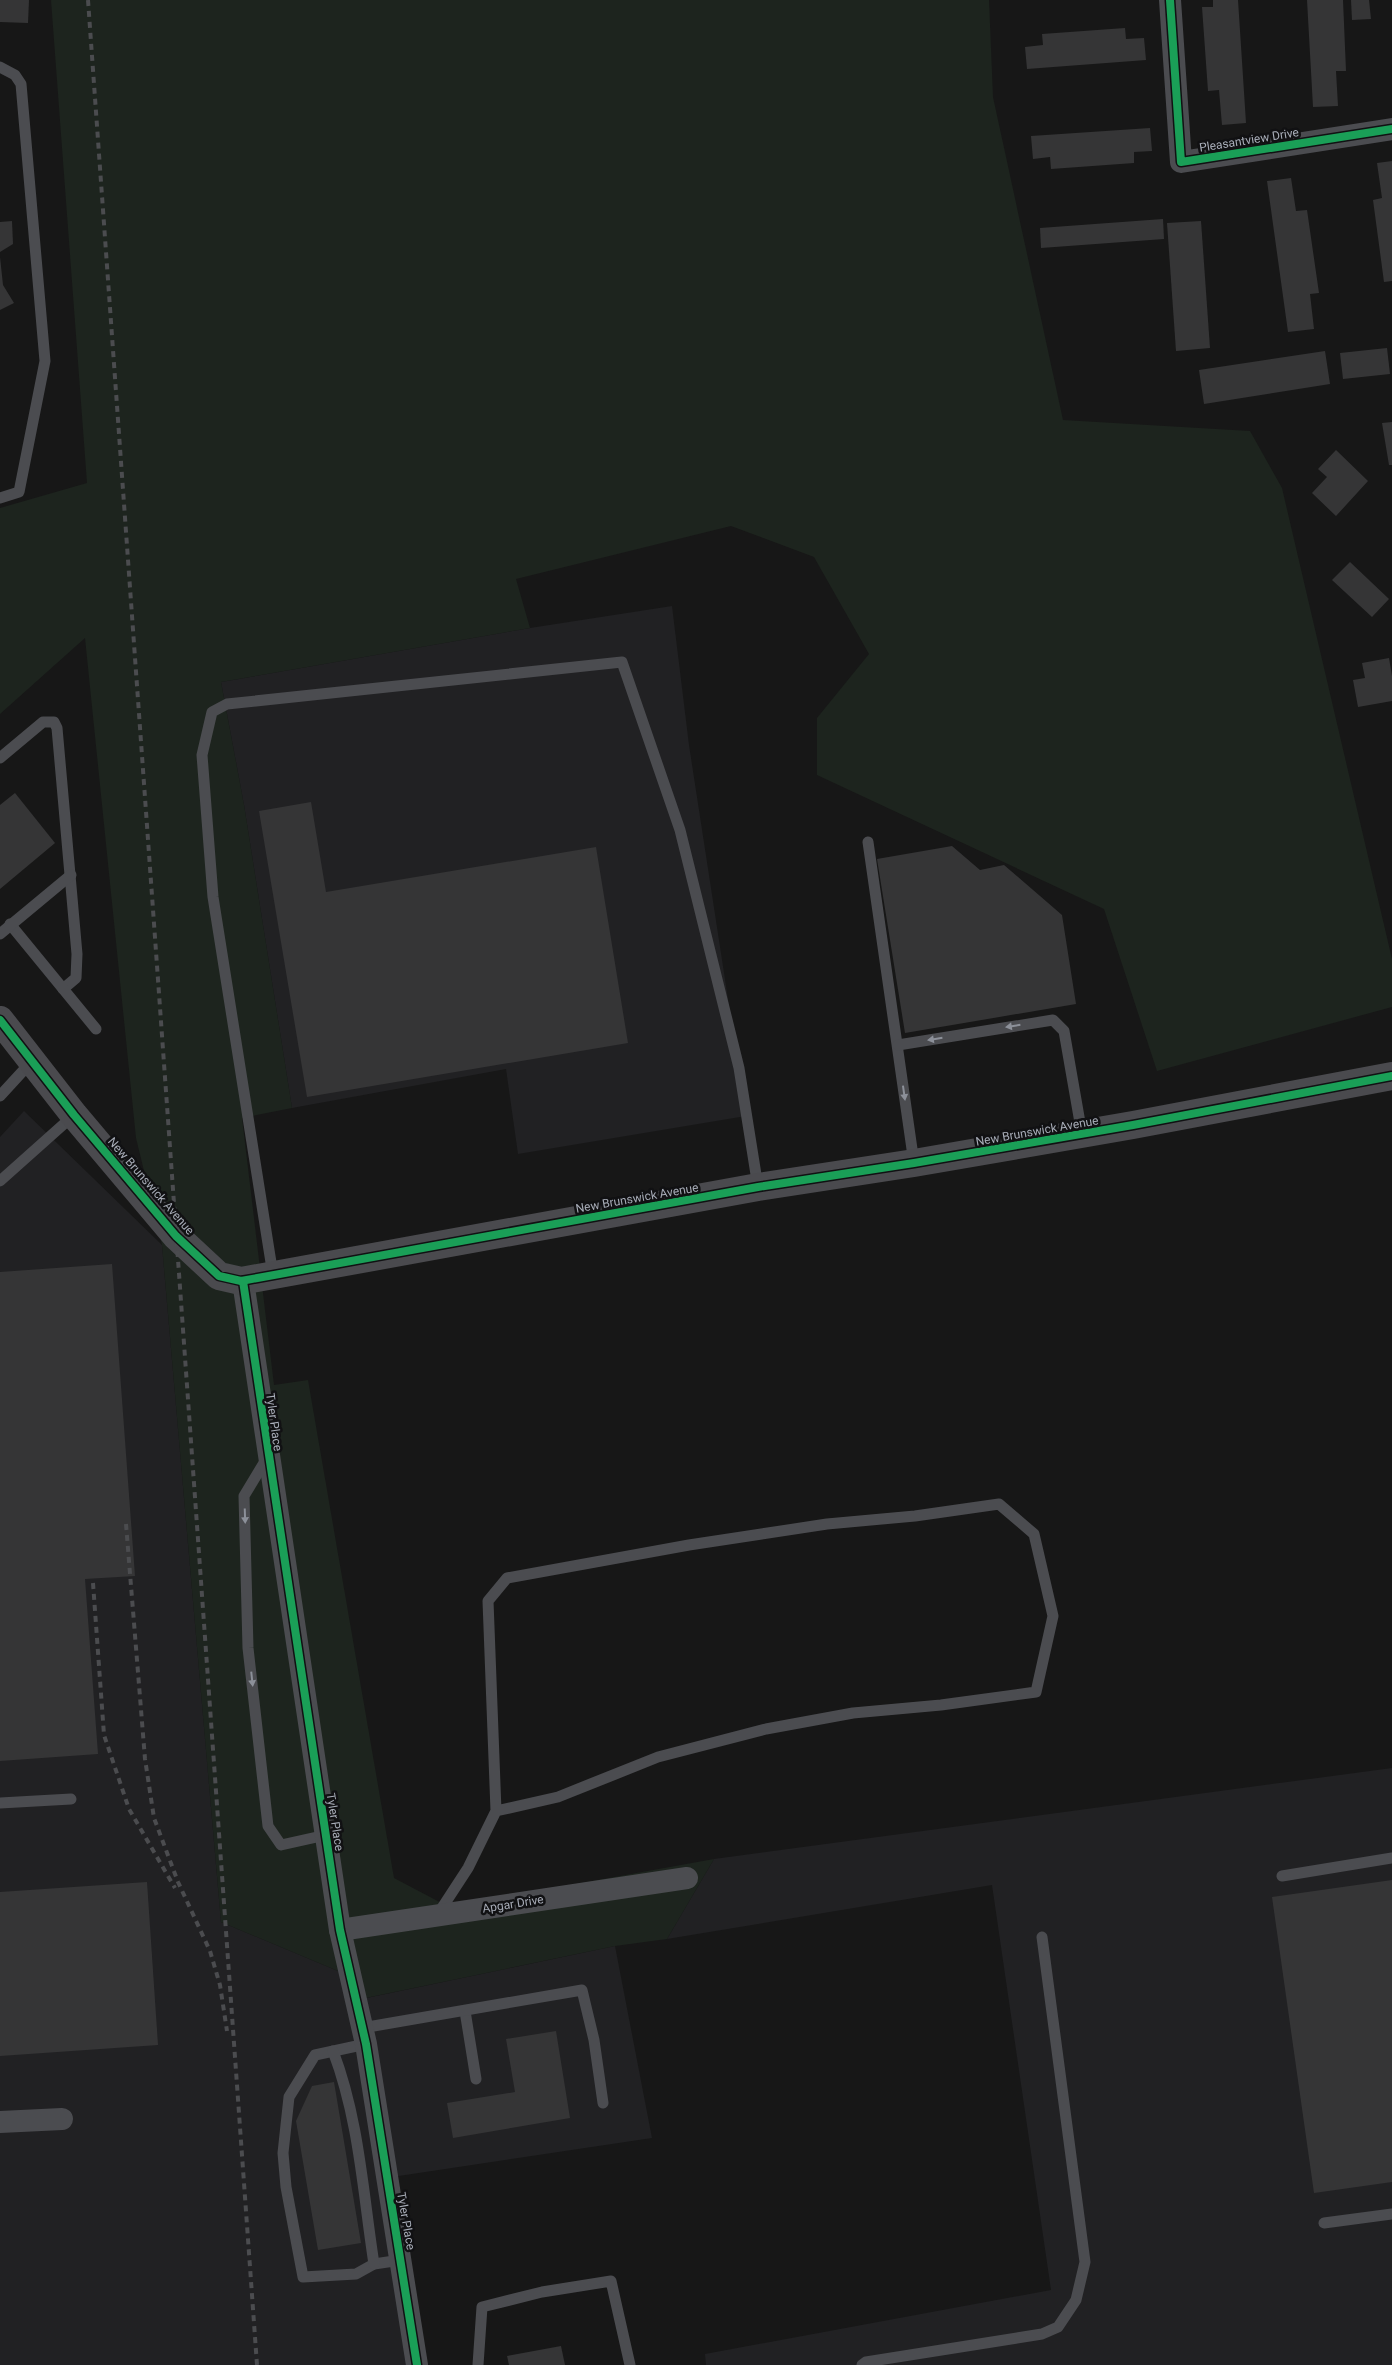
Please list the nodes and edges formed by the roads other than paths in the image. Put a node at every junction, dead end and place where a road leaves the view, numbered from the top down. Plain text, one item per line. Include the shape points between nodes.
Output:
1 (1170, 0) edge
2 (0, 67) edge
3 (1392, 129) edge
4 (0, 498) edge
5 (0, 758) edge
6 (868, 842) dead end
7 (70, 875) junction
8 (10, 924) junction
9 (0, 934) edge
10 (63, 989) junction
11 (0, 1020) edge
12 (96, 1029) dead end
13 (898, 1045) junction
14 (33, 1060) junction
15 (1392, 1076) edge
16 (0, 1096) edge
17 (74, 1115) junction
18 (1082, 1134) junction
19 (914, 1163) junction
20 (0, 1180) edge
21 (758, 1187) junction
22 (273, 1276) junction
23 (243, 1281) junction
24 (268, 1457) junction
25 (71, 1799) dead end
26 (0, 1803) edge
27 (496, 1811) junction
28 (326, 1835) junction
29 (1392, 1858) edge
30 (1282, 1876) dead end
31 (687, 1878) dead end
32 (437, 1916) junction
33 (340, 1930) junction
34 (1042, 1937) dead end
35 (465, 2011) junction
36 (364, 2036) junction
37 (334, 2051) junction
38 (476, 2079) dead end
39 (603, 2102) dead end
40 (62, 2119) dead end
41 (0, 2122) edge
42 (1392, 2214) edge
43 (1324, 2223) dead end
44 (402, 2260) junction
45 (374, 2264) junction
46 (417, 2365) edge
47 (478, 2365) edge
48 (630, 2365) edge
49 (862, 2365) edge

1 - 3 street, Pleasantview Drive via 1181,162
2 - 4 lane via 15,75 21,84 45,361 19,492
5 - 7 lane via 43,722 54,722
6 - 13 lane
7 - 8 lane
7 - 10 lane via 77,962 76,978
8 - 9 lane
8 - 10 lane
10 - 12 lane
11 - 14 street, New Brunswick Avenue
18 -> 13 lane via 1064,1031 1053,1020
13 -> 19 lane
14 - 16 lane
14 - 17 street, New Brunswick Avenue
15 - 18 street, New Brunswick Avenue
17 - 20 lane
17 - 23 street, New Brunswick Avenue via 176,1236 220,1276
18 - 19 street, New Brunswick Avenue
19 - 21 street, New Brunswick Avenue
21 - 22 street, New Brunswick Avenue
21 - 22 lane via 739,1068 680,830 622,662 227,704 212,712 202,755 213,897
22 - 23 street, New Brunswick Avenue
23 - 24 street, Tyler Place
24 - 28 street, Tyler Place
24 -> 28 lane via 244,1496 248,1648 268,1826 281,1845
25 - 26 lane
27 - 27 lane via 558,1797 658,1757 766,1728 853,1713 1036,1692 1053,1616 1034,1534 998,1504 818,1525 507,1578 488,1601
27 - 32 lane via 468,1868
28 - 33 street, Tyler Place
29 - 30 lane
31 - 32 street, Apgar Drive
32 - 33 street, Apgar Drive
33 - 36 street, Tyler Place
34 - 49 lane via 1085,2262 1076,2300 1058,2327 1042,2334
35 - 36 lane
35 - 38 lane
35 - 39 lane via 512,2000 582,1990 594,2040
36 - 37 lane
36 - 44 street, Tyler Place
37 - 45 lane via 360,2158
37 - 45 lane via 315,2055 289,2097 283,2153 286,2187 303,2277 356,2274
40 - 41 street
42 - 43 lane
44 - 45 lane
44 - 46 street, Tyler Place
47 - 48 lane via 482,2307 542,2292 611,2281

